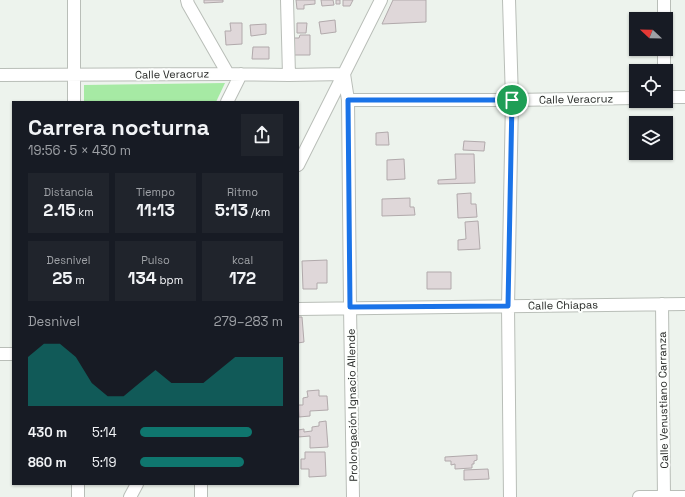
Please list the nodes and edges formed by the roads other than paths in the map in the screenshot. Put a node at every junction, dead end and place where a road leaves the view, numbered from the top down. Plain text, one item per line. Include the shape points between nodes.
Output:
1 (74, 0) edge
2 (187, 0) edge
3 (288, 0) edge
4 (381, 0) edge
5 (510, 0) edge
6 (664, 0) edge
7 (664, 12) edge
8 (228, 74) junction
9 (241, 74) junction
10 (344, 74) junction
11 (74, 75) junction
12 (289, 75) junction
13 (0, 76) edge
14 (673, 97) edge
15 (685, 97) edge
16 (629, 98) edge
17 (348, 100) junction
18 (512, 100) junction
19 (74, 101) edge
20 (228, 101) edge
21 (299, 163) edge
22 (662, 304) junction
23 (685, 304) edge
24 (508, 306) junction
25 (350, 307) junction
26 (299, 309) edge
27 (0, 354) edge
28 (12, 354) edge
29 (78, 485) edge
30 (136, 485) edge
31 (201, 485) edge
32 (78, 497) edge
33 (130, 497) edge
34 (201, 497) edge
35 (353, 497) edge
36 (510, 497) edge
37 (639, 497) edge
38 (664, 497) edge
39 (685, 497) edge

1 - 11 street
2 - 8 street
3 - 12 street
4 - 10 street
5 - 18 street
6 - 7 street
8 - 9 street, Calle Veracruz
8 - 11 street, Calle Veracruz
9 - 12 street, Calle Veracruz
9 - 20 street
10 - 12 street, Calle Veracruz
10 - 17 street, Prolongación Ignacio Allende
10 - 21 street
11 - 13 street, Calle Veracruz
11 - 19 street
14 - 15 street
16 - 18 street, Calle Veracruz
17 - 18 street, Calle Veracruz
17 - 25 street, Prolongación Ignacio Allende
18 - 24 street
22 - 23 street, Calle Chiapas
22 - 24 street, Calle Chiapas
22 - 38 street, Calle Venustiano Carranza
24 - 25 street, Calle Chiapas
24 - 36 street
25 - 26 street, Calle Chiapas
25 - 35 street, Prolongación Ignacio Allende
27 - 28 street
29 - 32 street
30 - 33 street
31 - 34 street
37 - 38 street
38 - 39 street

